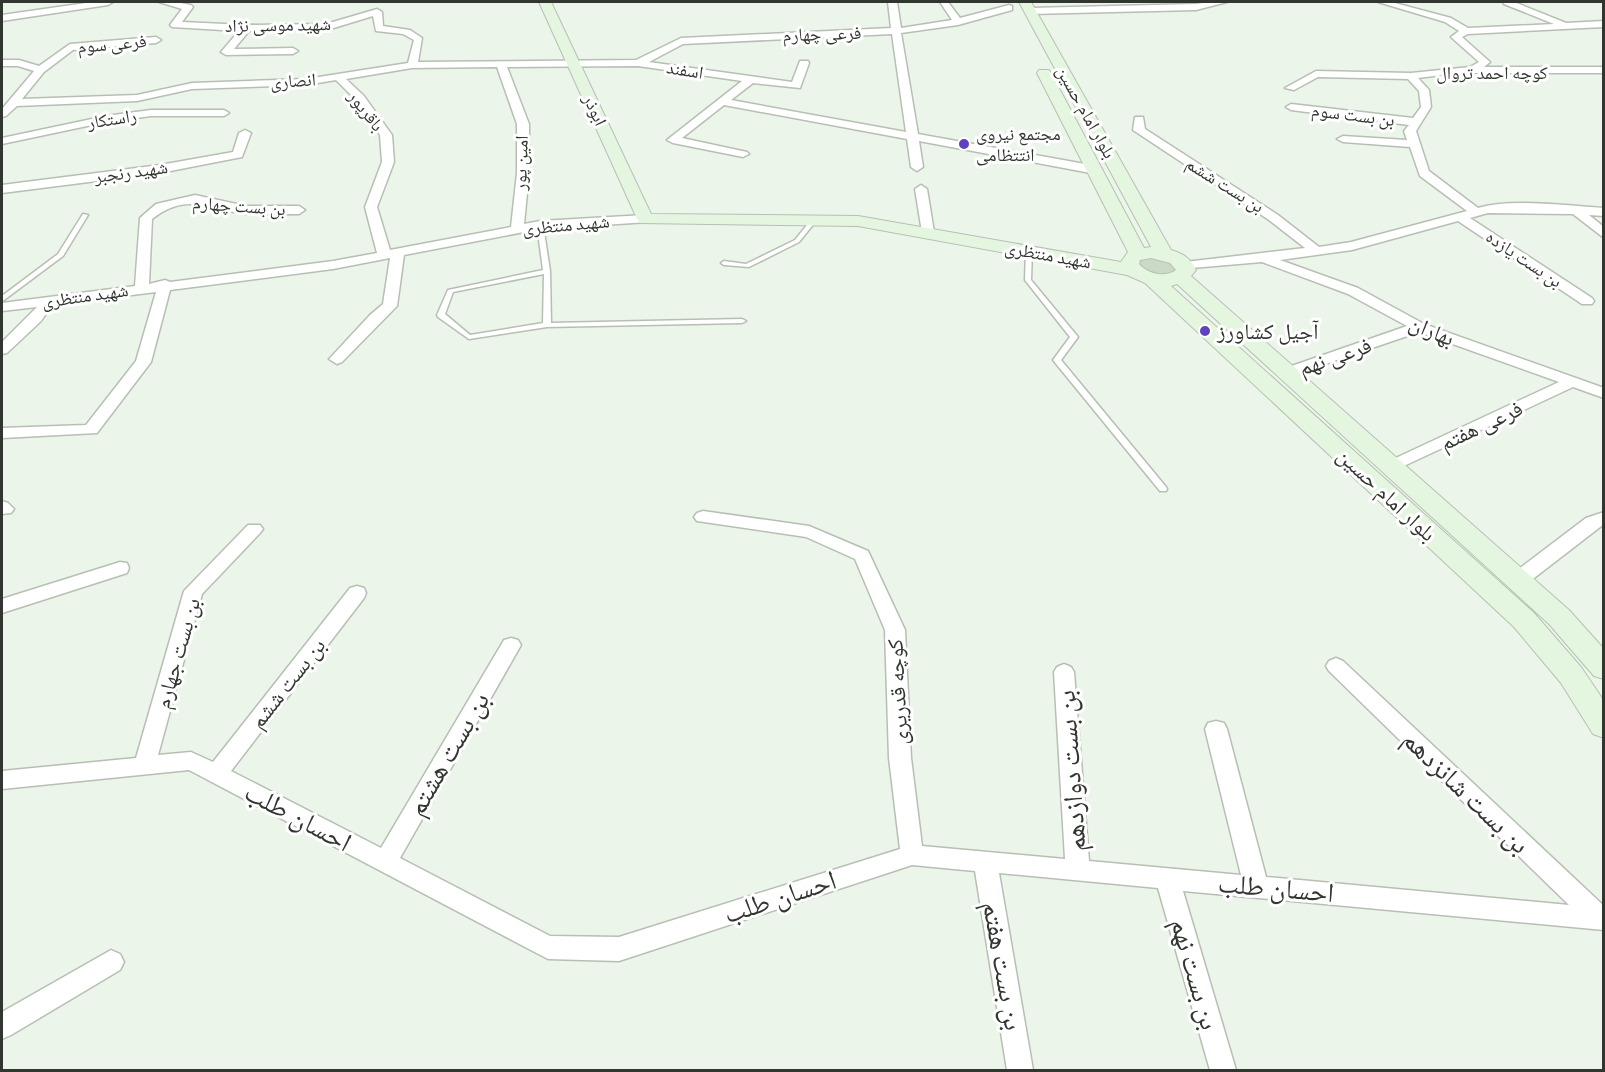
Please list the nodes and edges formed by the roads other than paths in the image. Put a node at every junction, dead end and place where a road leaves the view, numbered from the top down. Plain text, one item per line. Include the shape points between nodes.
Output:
1 (108, 2) edge
2 (164, 2) edge
3 (544, 2) edge
4 (892, 2) edge
5 (944, 2) edge
6 (1067, 2) edge
7 (1222, 2) edge
8 (1383, 2) edge
9 (1507, 2) edge
10 (81, 3) edge
11 (1028, 6) edge
12 (1009, 9) edge
13 (1050, 11) junction
14 (2, 19) edge
15 (958, 22) junction
16 (1604, 24) edge
17 (1568, 26) junction
18 (246, 28) junction
19 (896, 31) junction
20 (1466, 31) junction
21 (156, 40) dead end
22 (293, 51) dead end
23 (1037, 59) dead end
24 (2, 63) edge
25 (573, 63) junction
26 (638, 63) junction
27 (804, 63) dead end
28 (501, 64) junction
29 (412, 65) junction
30 (40, 70) junction
31 (1604, 70) edge
32 (1471, 71) junction
33 (337, 76) junction
34 (1411, 76) junction
35 (750, 80) junction
36 (1290, 88) dead end
37 (723, 102) junction
38 (14, 103) junction
39 (1291, 107) dead end
40 (224, 113) dead end
41 (2, 114) edge
42 (1139, 119) dead end
43 (1415, 122) junction
44 (245, 133) dead end
45 (913, 137) junction
46 (1343, 139) dead end
47 (2, 141) edge
48 (1413, 144) junction
49 (743, 154) dead end
50 (917, 167) dead end
51 (1096, 170) junction
52 (2, 189) edge
53 (921, 189) dead end
54 (299, 210) dead end
55 (1576, 210) junction
56 (1476, 212) junction
57 (1604, 212) edge
58 (85, 215) dead end
59 (1461, 217) junction
60 (645, 219) junction
61 (813, 220) junction
62 (540, 225) junction
63 (517, 229) junction
64 (928, 232) junction
65 (1604, 234) edge
66 (1029, 251) junction
67 (1316, 251) junction
68 (391, 252) junction
69 (1164, 254) junction
70 (1264, 258) junction
71 (724, 263) dead end
72 (1140, 268) junction
73 (547, 271) junction
74 (1183, 272) junction
75 (165, 284) junction
76 (142, 288) junction
77 (2, 298) edge
78 (48, 301) junction
79 (1587, 301) dead end
80 (2, 307) edge
81 (742, 321) dead end
82 (547, 325) junction
83 (1419, 327) junction
84 (2, 350) edge
85 (337, 359) dead end
86 (1285, 373) junction
87 (1570, 383) junction
88 (1604, 393) edge
89 (4, 435) edge
90 (1391, 467) junction
91 (1163, 489) dead end
92 (703, 517) dead end
93 (1604, 518) edge
94 (254, 529) dead end
95 (120, 568) dead end
96 (1518, 580) junction
97 (357, 593) dead end
98 (2, 606) edge
99 (511, 645) dead end
100 (1336, 666) dead end
101 (1604, 668) edge
102 (1064, 672) dead end
103 (1604, 726) edge
104 (1216, 729) dead end
105 (145, 764) junction
106 (216, 774) junction
107 (2, 780) edge
108 (912, 855) junction
109 (985, 861) junction
110 (385, 862) junction
111 (1078, 870) junction
112 (1167, 878) junction
113 (1256, 886) junction
114 (1601, 918) edge
115 (111, 962) dead end
116 (2, 1026) edge
117 (1020, 1071) edge
118 (1223, 1071) edge

1 - 10 street
2 - 18 street, شهید موسی نژاد via 188,7 175,25
3 - 25 street, ابوذر
4 - 19 street
5 - 15 street
6 - 13 street
7 - 13 street via 1196,7
8 - 20 street via 1448,20
9 - 17 street
10 - 14 street
11 - 13 street
11 - 69 street, بلوار امام حسین
12 - 15 street, فرعی چهارم
15 - 19 street, فرعی چهارم
16 - 17 street
17 - 20 street
18 - 22 street via 226,52
18 - 29 street, شهید موسی نژاد via 327,27 376,12 379,29 406,32 420,40
19 - 26 street, فرعی چهارم via 681,41
19 - 45 street
20 - 32 street via 1456,37 1485,62
21 - 30 street, فرعی سوم via 70,47
23 - 51 street, بلوار امام حسین
24 - 30 street via 19,63
25 - 26 street, اسفند
25 - 28 street, انصاری
25 - 60 street, ابوذر
26 - 35 street, اسفند
27 - 35 street, اسفند via 796,87
28 - 29 street, انصاری
28 - 63 street, امین پور via 523,124
29 - 33 street, انصاری
30 - 38 street, فرعی سوم
31 - 32 street, کوچه احمد تروال
32 - 34 street, کوچه احمد تروال
33 - 38 street, انصاری via 306,82 192,86 137,98
33 - 68 street, باقرپور via 360,98 386,135 388,162 371,207
34 - 36 street via 1316,74
34 - 43 street, کوچه احمد تروال via 1424,90 1426,107
35 - 37 street
37 - 45 street
37 - 49 street via 673,140
38 - 41 street, فرعی سوم
39 - 43 street, بن بست سوم
40 - 47 street, راستکار via 151,113
42 - 67 street, بن بست ششم via 1139,130 1245,196
43 - 48 street, کوچه احمد تروال via 1410,130
44 - 52 street, شهید رنجبر via 238,155
45 - 50 street
45 - 51 street
46 - 48 street
48 - 56 street, کوچه احمد تروال via 1424,173
51 - 72 street, بلوار امام حسین
53 - 64 street
54 - 76 street, بن بست چهارم via 246,210 195,199 160,207 146,218
55 - 56 street
55 - 57 street
55 - 65 street
56 - 59 street
58 - 77 lane via 61,255
59 - 67 street via 1352,246
59 - 79 street, بن بست یازده
60 - 61 street, شهید منتظری
60 - 62 street, شهید منتظری
61 - 64 street, شهید منتظری via 858,221
61 - 71 lane via 797,241 747,266
62 - 63 street, شهید منتظری
62 - 73 lane
63 - 68 street, شهید منتظری
64 - 66 street, شهید منتظری
66 - 72 street, شهید منتظری
66 - 91 lane via 1028,280 1074,337 1057,360
67 - 70 street
68 - 75 street, شهید منتظری via 333,265
68 - 85 street via 390,306
69 - 72 street
69 - 74 street, بلوار امام حسین via 1177,259
70 - 74 street
70 - 83 street, بهاران via 1353,291
72 - 74 street via 1168,280
72 - 103 street, بلوار امام حسین via 1524,620 1571,675
73 - 82 lane
73 - 82 lane via 450,291 441,315 469,337
74 - 86 street, بلوار امام حسین
75 - 76 street, شهید منتظری
75 - 89 street via 143,362 91,430
76 - 78 street, شهید منتظری
78 - 80 street, شهید منتظری
78 - 84 street
81 - 82 lane
83 - 86 street, فرعی نهم
83 - 87 street, بهاران
86 - 90 street, بلوار امام حسین
87 - 88 street, بهاران
87 - 90 street, فرعی هفتم
90 - 96 street, بلوار امام حسین
92 - 108 street, کوچه قدریری via 809,532 862,555 895,630 900,758
93 - 96 street via 1592,522
94 - 105 street, بن بست جهارم via 193,591
95 - 98 street
96 - 101 street, بلوار امام حسین via 1559,617
97 - 106 street, بن بست ششم
99 - 110 street, بن بست هشتم
100 - 114 street, بن بست شانزدهم
102 - 111 street, بن بست دوازدهم
104 - 113 street
105 - 106 street, احسان طلب via 191,761
105 - 107 street, احسان طلب
106 - 110 street, احسان طلب
108 - 109 street, احسان طلب
108 - 110 street, احسان طلب via 619,949 548,947
109 - 111 street, احسان طلب
109 - 117 street, بن بست هفتم
111 - 112 street, احسان طلب
112 - 113 street, احسان طلب
112 - 118 street, بن بست نهم
113 - 114 street, احسان طلب
115 - 116 street

